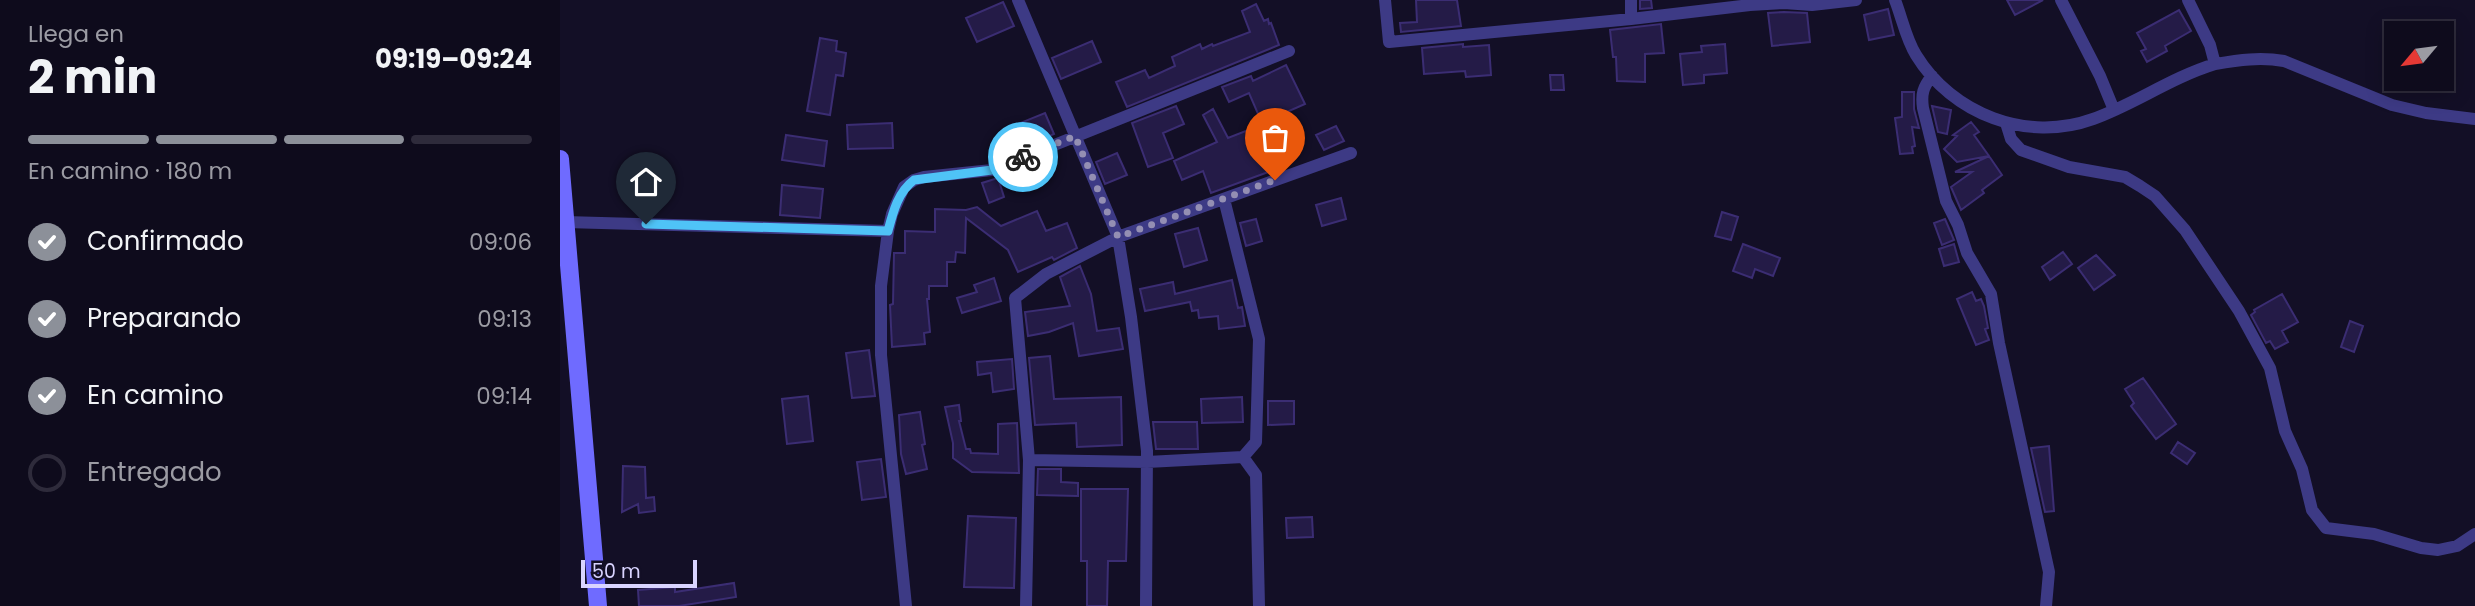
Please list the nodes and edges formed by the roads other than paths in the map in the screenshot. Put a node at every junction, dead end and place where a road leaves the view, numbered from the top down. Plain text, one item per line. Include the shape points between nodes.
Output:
1 (1018, 0) edge
2 (1385, 0) edge
3 (1631, 0) edge
4 (1856, 0) edge
5 (1895, 0) edge
6 (2061, 0) edge
7 (2188, 0) edge
8 (1631, 19) junction
9 (1289, 51) dead end
10 (2215, 64) junction
11 (1932, 76) junction
12 (2114, 110) junction
13 (2475, 119) edge
14 (2006, 123) junction
15 (1075, 136) junction
16 (1351, 153) dead end
17 (560, 159) edge
18 (1224, 199) junction
19 (565, 222) junction
20 (888, 231) junction
21 (1118, 237) junction
22 (1242, 457) junction
23 (1029, 460) junction
24 (1147, 462) junction
25 (2475, 534) edge
26 (598, 606) edge
27 (906, 606) edge
28 (1026, 606) edge
29 (1146, 606) edge
30 (1259, 606) edge
31 (2046, 606) edge

1 - 15 street
2 - 8 street via 1389,42
3 - 8 street
4 - 8 street via 1750,5
5 - 11 street via 1914,53
6 - 12 street
7 - 10 street
9 - 15 street
10 - 12 street
10 - 13 street via 2242,59 2284,61 2392,104
11 - 14 street via 1969,109
11 - 31 street via 1921,96 1923,108 1946,201 1967,253 1991,294 2049,572
12 - 14 street via 2071,125
14 - 25 street via 2021,150 2069,167 2125,177 2155,196 2177,221 2239,312 2270,368 2312,510 2326,528 2438,550 2457,546
15 - 20 street via 992,170 914,180 904,187
15 - 21 street
16 - 18 street
17 - 19 main road
18 - 21 street
18 - 22 street via 1259,339 1256,442
19 - 20 street
19 - 26 main road
20 - 27 street via 881,286 881,355
21 - 23 street via 1046,274 1015,298
21 - 24 street
22 - 24 street
22 - 30 street via 1256,475
23 - 24 street
23 - 28 street
24 - 29 street

